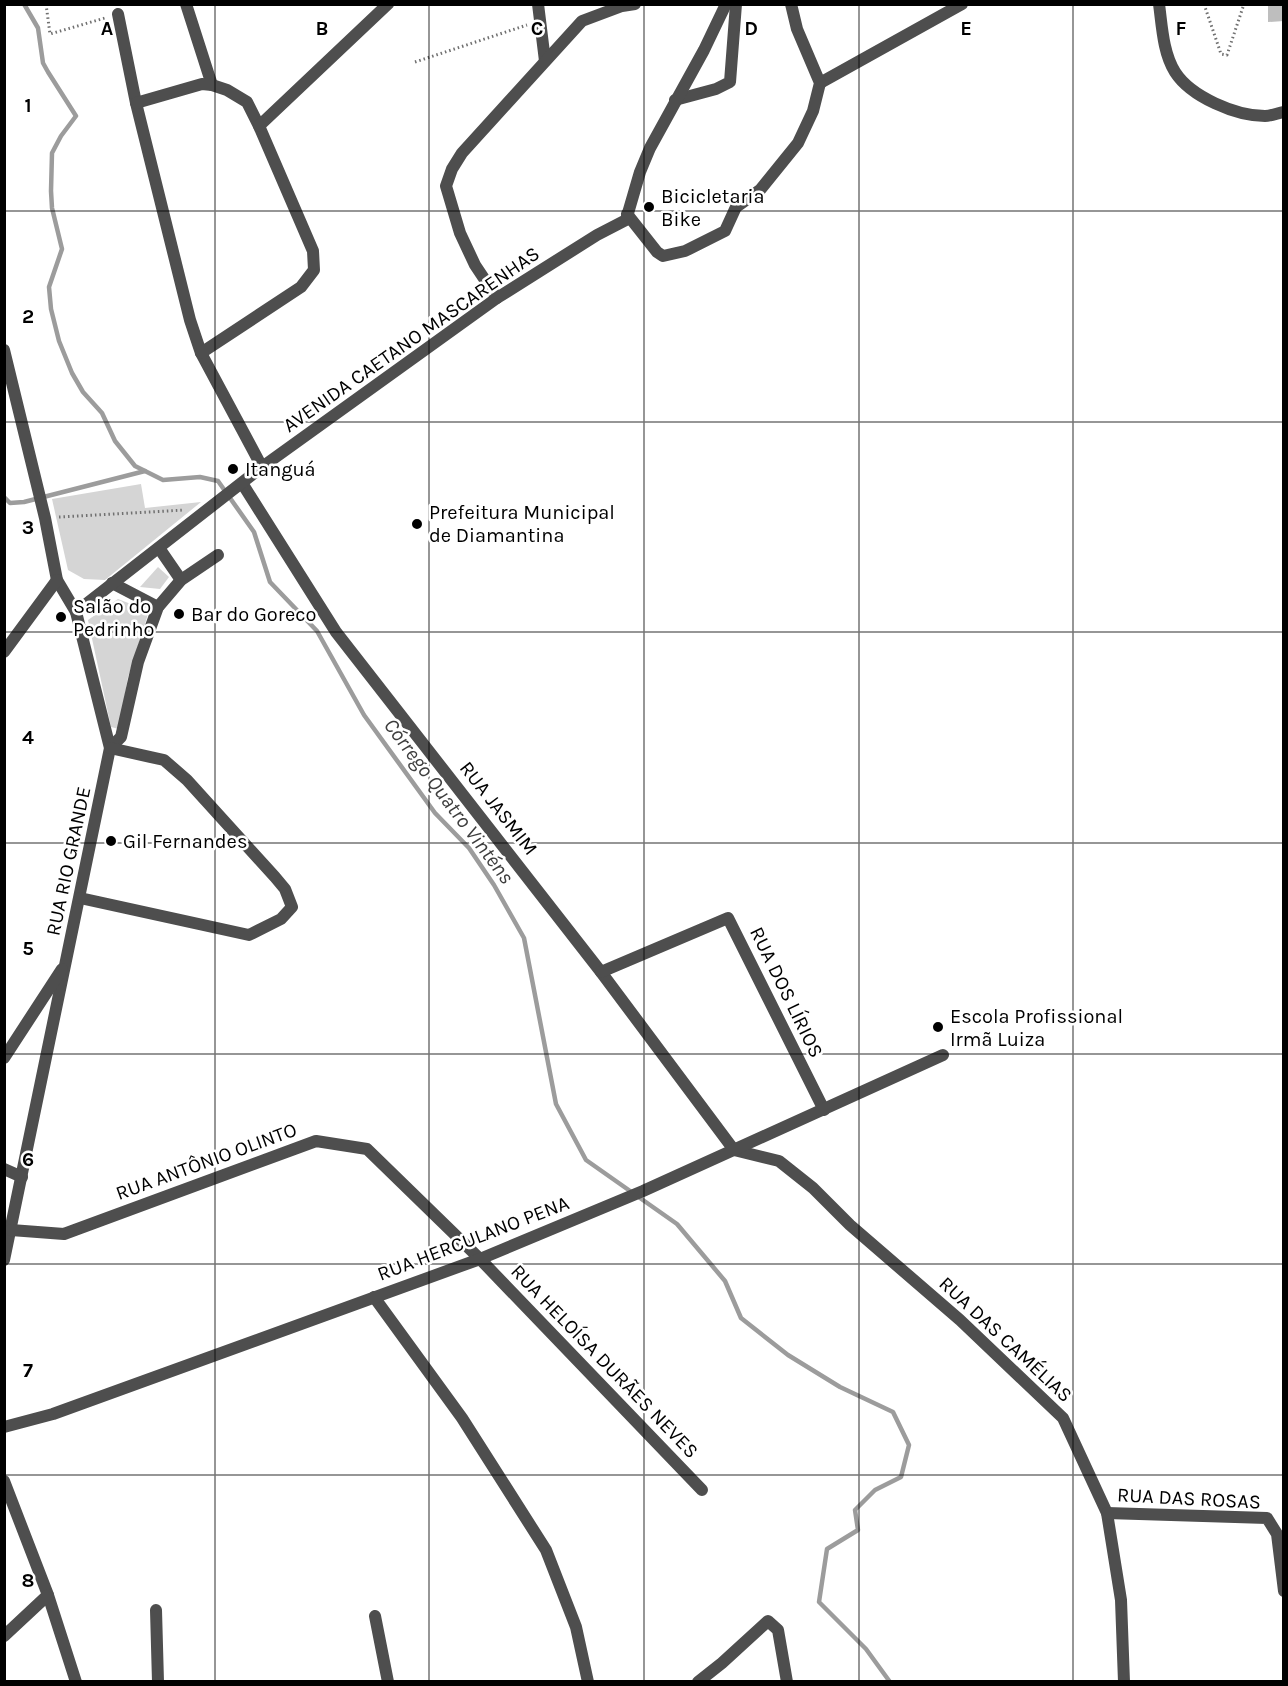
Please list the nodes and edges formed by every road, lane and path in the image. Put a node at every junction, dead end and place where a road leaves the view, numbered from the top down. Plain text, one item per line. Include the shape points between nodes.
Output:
1 (46, 4) edge
2 (186, 4) edge
3 (388, 4) edge
4 (538, 4) edge
5 (636, 4) edge
6 (726, 4) edge
7 (736, 4) edge
8 (791, 4) edge
9 (962, 4) edge
10 (1159, 4) edge
11 (1204, 4) edge
12 (1244, 4) edge
13 (118, 14) joint
14 (540, 21) junction
15 (545, 61) junction
16 (415, 62) dead end
17 (820, 83) junction
18 (212, 85) junction
19 (675, 100) junction
20 (136, 103) junction
21 (1284, 112) edge
22 (259, 126) junction
23 (627, 214) junction
24 (497, 298) junction
25 (4, 350) edge
26 (201, 353) junction
27 (10, 398) edge
28 (262, 467) junction
29 (239, 486) junction
30 (214, 505) junction
31 (43, 513) junction
32 (159, 548) junction
33 (218, 555) dead end
34 (57, 580) junction
35 (181, 580) junction
36 (112, 583) junction
37 (158, 607) junction
38 (76, 612) junction
39 (4, 652) edge
40 (110, 748) junction
41 (80, 898) junction
42 (67, 962) junction
43 (602, 972) junction
44 (943, 1055) dead end
45 (4, 1058) edge
46 (824, 1110) junction
47 (734, 1150) junction
48 (4, 1169) edge
49 (22, 1177) junction
50 (11, 1230) junction
51 (480, 1259) junction
52 (4, 1260) edge
53 (374, 1297) junction
54 (4, 1427) edge
55 (4, 1481) edge
56 (702, 1490) dead end
57 (1107, 1513) junction
58 (1284, 1591) edge
59 (48, 1595) junction
60 (156, 1610) dead end
61 (375, 1616) dead end
62 (4, 1636) edge
63 (76, 1682) edge
64 (158, 1682) edge
65 (388, 1682) edge
66 (588, 1682) edge
67 (698, 1682) edge
68 (788, 1682) edge
69 (1124, 1682) edge

1 - 13 path via 50,34
2 - 18 street
3 - 22 street
4 - 14 street
5 - 15 street via 582,21
6 - 19 street
7 - 19 street via 730,82
8 - 17 street
9 - 17 street
10 - 21 street via 1168,57 1189,86 1226,108 1266,116
11 - 12 path via 1221,54 1227,55
13 - 20 street
14 - 15 street
14 - 16 path
15 - 24 street via 462,153 446,186 475,265
17 - 23 street via 813,111 798,143 760,190 736,207 725,231 685,251 663,256
18 - 20 street via 202,84
18 - 22 street via 247,102
19 - 23 street via 650,148
20 - 26 street via 166,231
22 - 26 street via 309,240 314,270 301,287
23 - 24 street, AVENIDA CAETANO MASCARENHAS via 626,220
24 - 28 street, AVENIDA CAETANO MASCARENHAS
25 - 27 street, RUA RIO GRANDE
26 - 28 street
27 - 31 street, RUA RIO GRANDE
28 - 29 street, AVENIDA CAETANO MASCARENHAS
29 - 30 street, AVENIDA CAETANO MASCARENHAS
29 - 43 street, RUA JASMIM via 336,632
30 - 31 path
30 - 32 street, AVENIDA CAETANO MASCARENHAS
31 - 34 street, RUA RIO GRANDE
32 - 35 street
32 - 36 street, AVENIDA CAETANO MASCARENHAS
33 - 35 street
34 - 38 street, RUA RIO GRANDE
34 - 39 street
35 - 37 street
36 - 37 street
36 - 38 street, AVENIDA CAETANO MASCARENHAS
37 - 40 street via 138,662 120,737
38 - 40 street, RUA RIO GRANDE
40 - 41 street, RUA RIO GRANDE
40 - 41 street via 164,760 187,780 285,889 292,907 281,919 249,936
41 - 42 street, RUA RIO GRANDE
42 - 45 street
42 - 49 street, RUA RIO GRANDE
43 - 46 street, RUA DOS LÍRIOS via 728,918
43 - 47 street, RUA JASMIM
44 - 46 street, RUA HERCULANO PENA
46 - 47 street, RUA HERCULANO PENA
47 - 51 street, RUA HERCULANO PENA
47 - 57 street, RUA DAS CAMÉLIAS via 779,1161 813,1188 1063,1418
48 - 49 street
49 - 50 street, RUA RIO GRANDE
50 - 51 street, RUA ANTÔNIO OLINTO via 64,1234 316,1141 367,1149
50 - 52 street, RUA RIO GRANDE
51 - 53 street, RUA HERCULANO PENA
51 - 56 street, RUA HELOÍSA DURÃES NEVES
53 - 54 street, RUA HERCULANO PENA via 53,1414
53 - 66 street via 462,1418 546,1550 576,1628
55 - 59 street
57 - 58 street, RUA DAS ROSAS via 1267,1518 1277,1534
57 - 69 street, RUA DAS CAMÉLIAS via 1121,1600
59 - 62 street
59 - 63 street
60 - 64 street
61 - 65 street
67 - 68 street via 768,1621 778,1630

